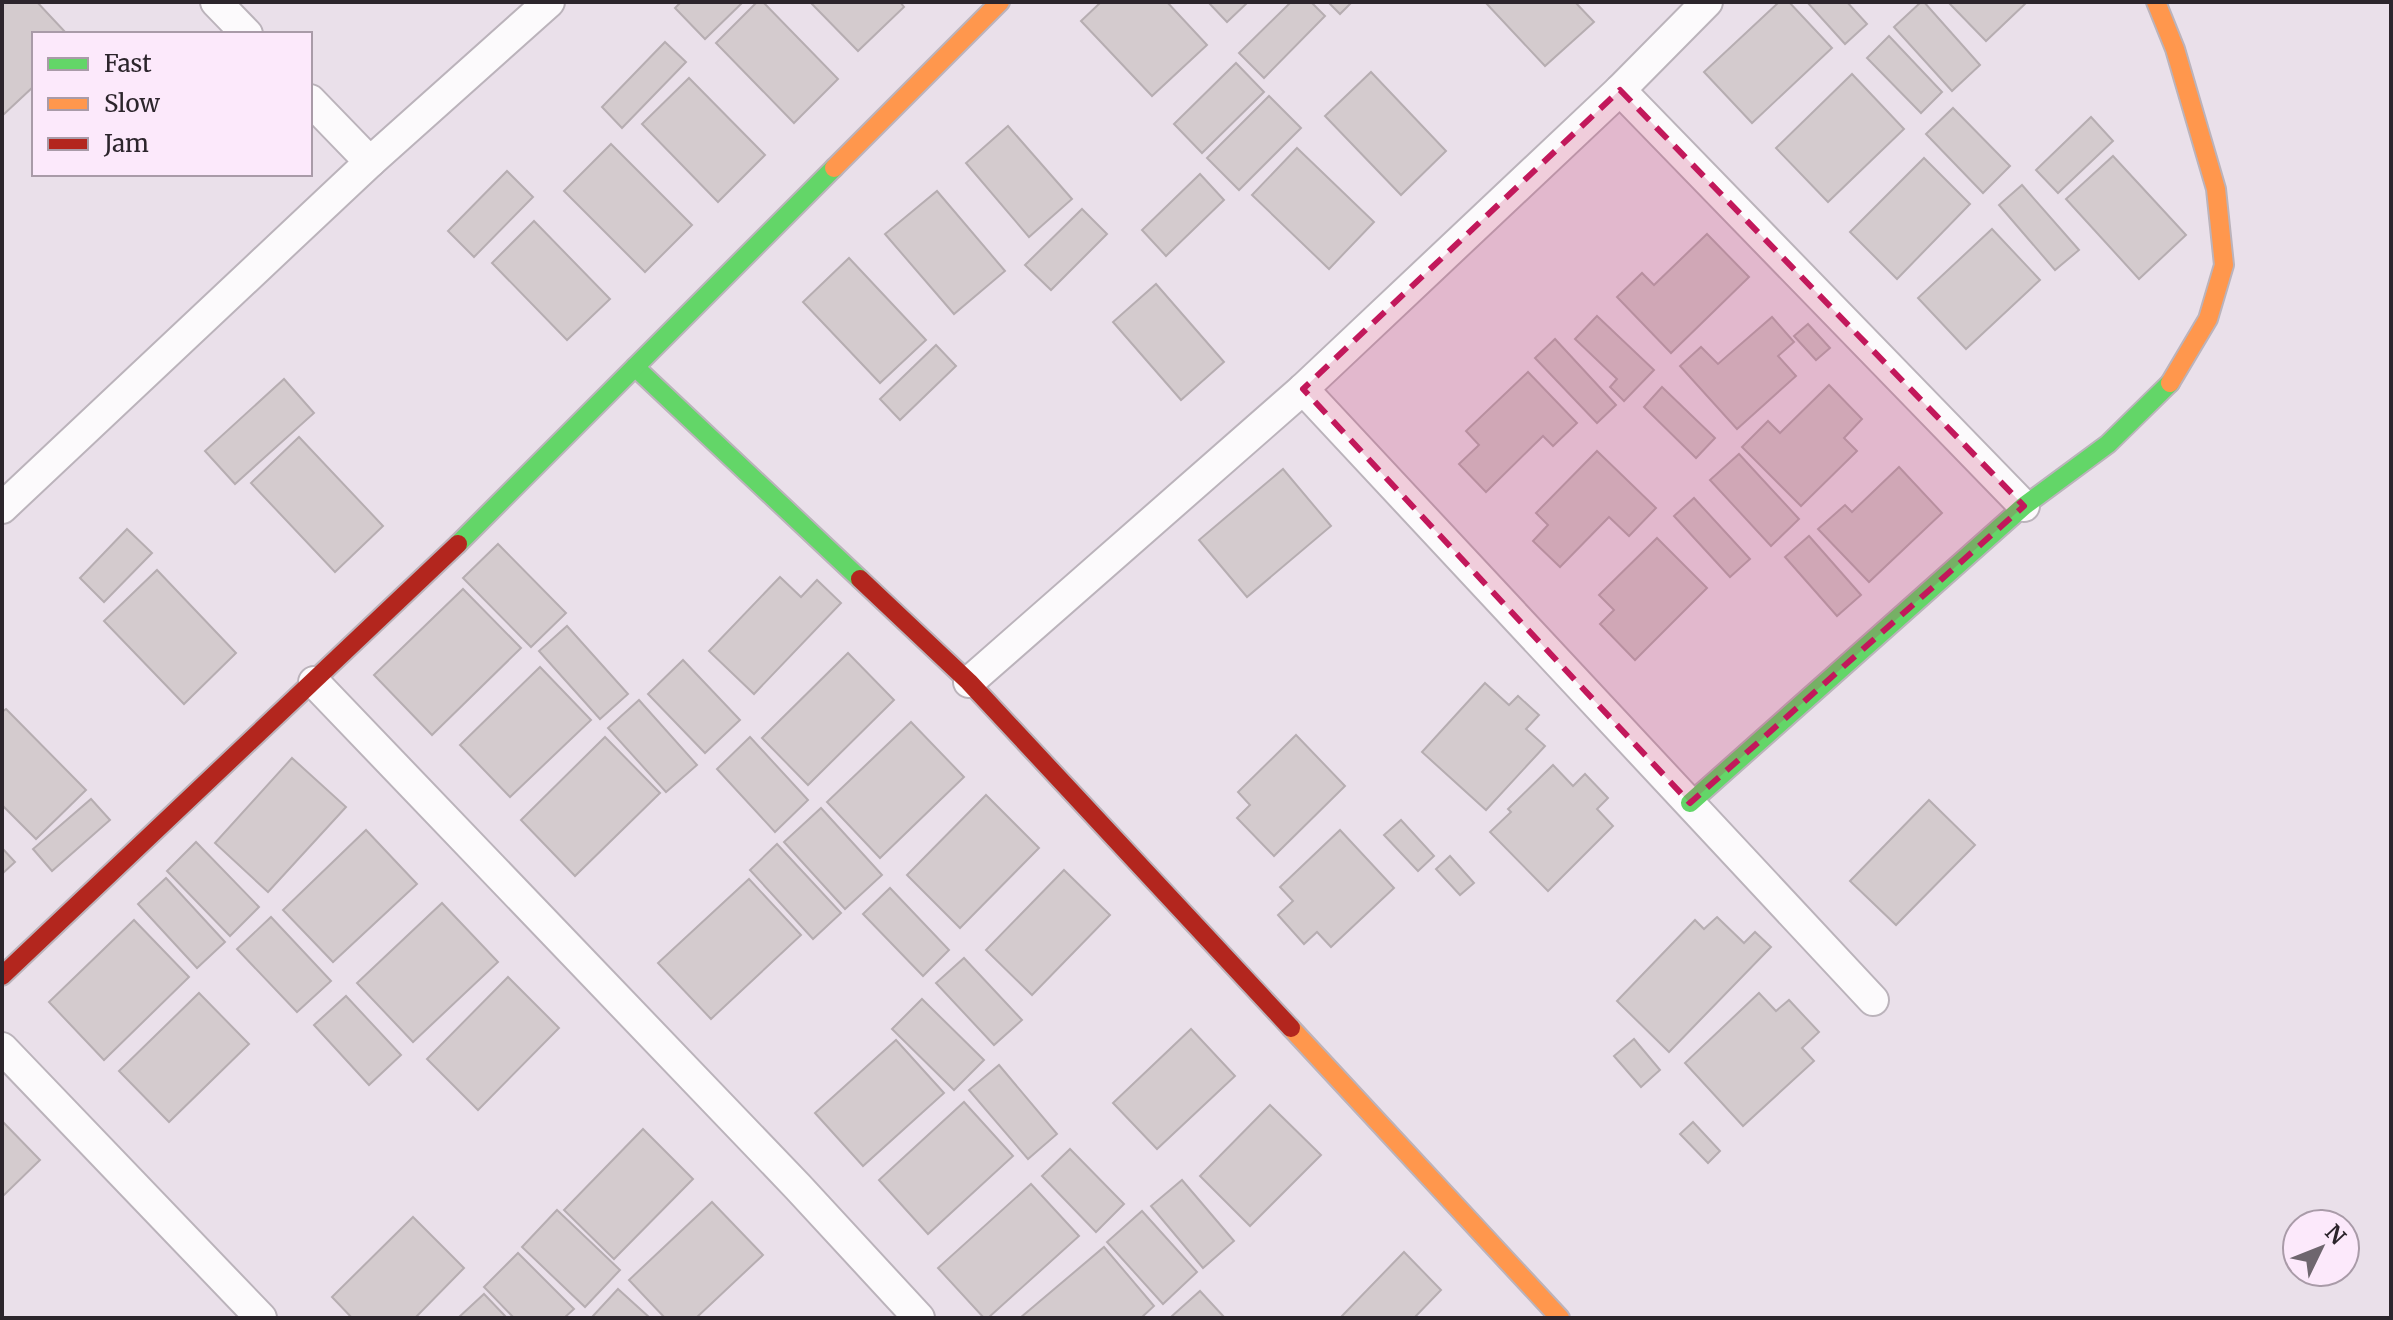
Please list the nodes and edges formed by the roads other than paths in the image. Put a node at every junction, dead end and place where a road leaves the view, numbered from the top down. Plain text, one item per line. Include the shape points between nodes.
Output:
1 (216, 2) edge
2 (549, 2) edge
3 (1000, 2) edge
4 (1707, 2) edge
5 (2156, 2) edge
6 (245, 32) edge
7 (1620, 90) junction
8 (312, 102) edge
9 (370, 162) junction
10 (635, 367) junction
11 (1303, 389) junction
12 (2024, 506) junction
13 (2, 508) edge
14 (314, 682) junction
15 (969, 682) junction
16 (1690, 803) junction
17 (2, 976) edge
18 (1873, 1000) dead end
19 (2, 1048) edge
20 (261, 1318) edge
21 (919, 1318) edge
22 (1560, 1318) edge

1 - 6 street
2 - 9 street
3 - 10 street
4 - 7 street
5 - 12 street via 2216,189 2224,265 2208,319 2174,379 2108,444
7 - 11 street
7 - 12 street
8 - 9 street
9 - 13 street
10 - 14 street
10 - 15 street
11 - 15 street
11 - 16 street
12 - 16 street
14 - 17 street
14 - 21 street
15 - 22 street
16 - 18 street
19 - 20 street

